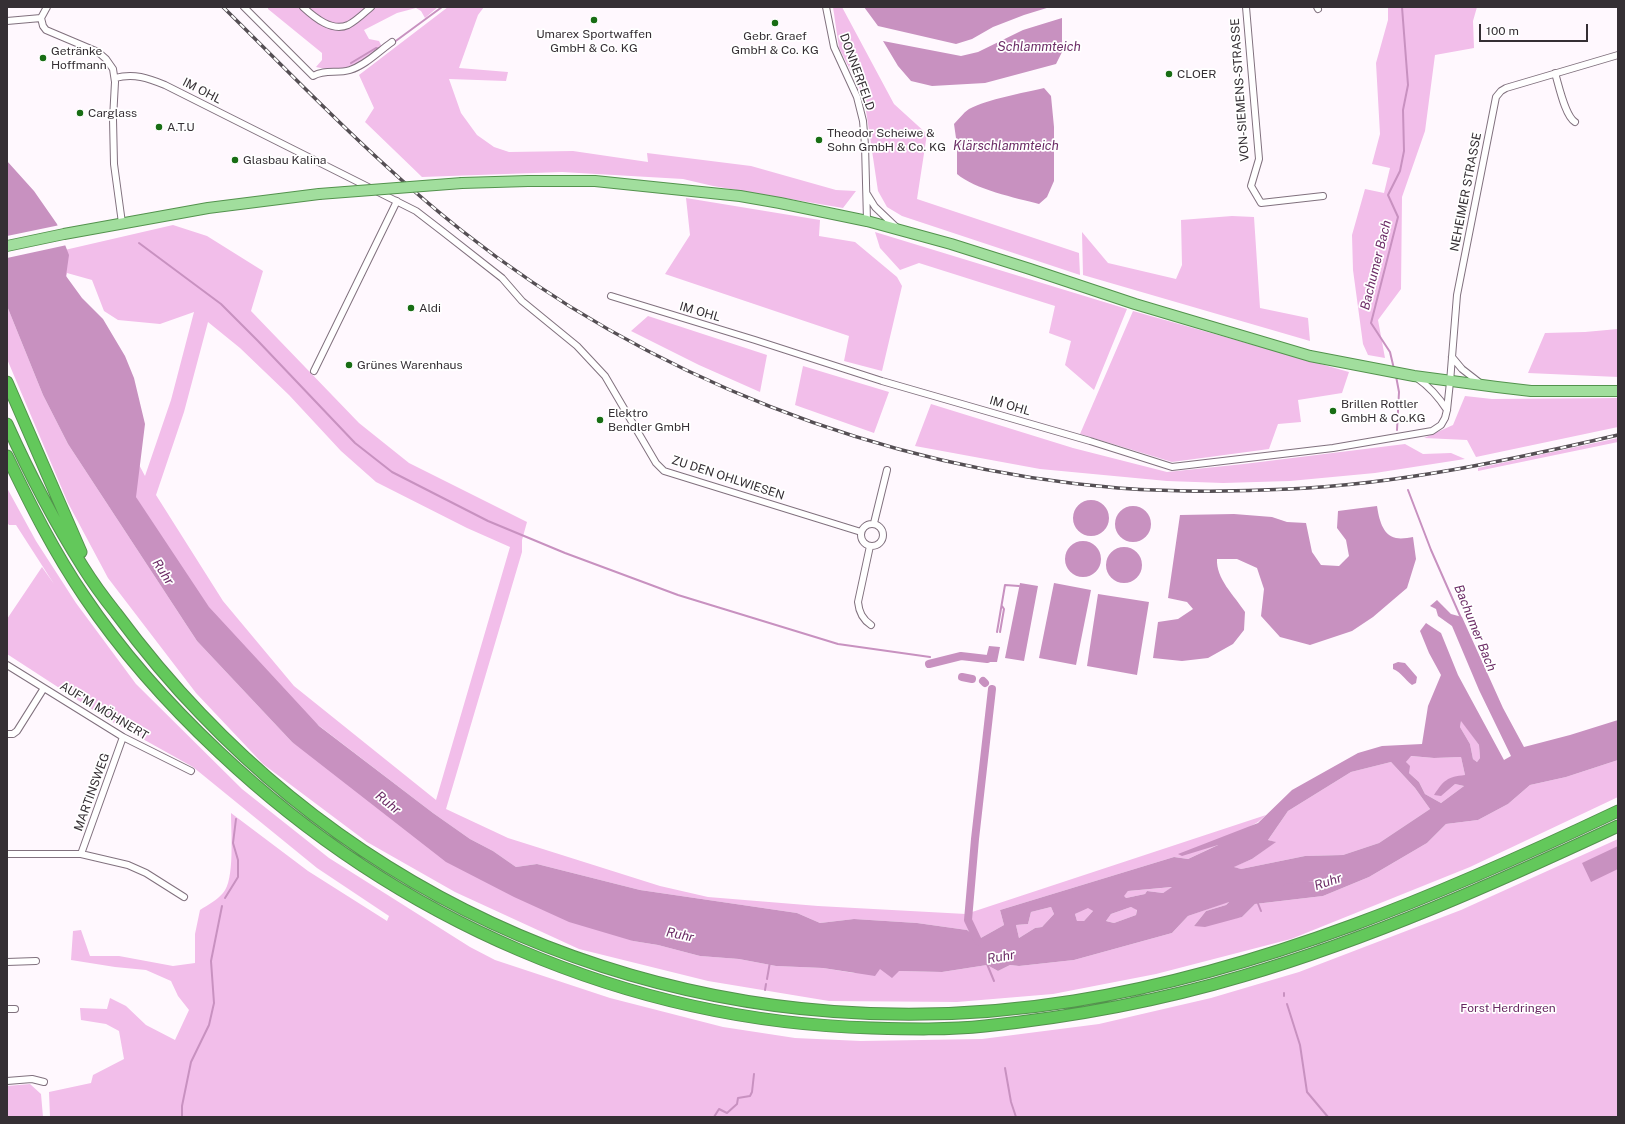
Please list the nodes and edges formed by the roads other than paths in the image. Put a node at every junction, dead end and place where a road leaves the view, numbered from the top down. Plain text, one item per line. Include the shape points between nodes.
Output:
1 (47, 7) edge
2 (244, 7) edge
3 (304, 7) edge
4 (371, 7) edge
5 (826, 7) edge
6 (1246, 7) edge
7 (41, 18) junction
8 (7, 21) edge
9 (392, 42) dead end
10 (1618, 55) edge
11 (1555, 73) junction
12 (115, 78) junction
13 (1575, 122) dead end
14 (867, 193) junction
15 (1322, 196) dead end
16 (397, 201) junction
17 (867, 221) junction
18 (122, 223) junction
19 (899, 230) junction
20 (7, 246) edge
21 (611, 296) dead end
22 (577, 346) joint
23 (1452, 356) junction
24 (314, 371) dead end
25 (1414, 376) junction
26 (7, 382) edge
27 (1450, 382) junction
28 (1484, 386) junction
29 (1618, 391) edge
30 (1447, 410) junction
31 (7, 424) edge
32 (1411, 435) joint
33 (7, 456) edge
34 (887, 470) dead end
35 (7, 473) edge
36 (874, 523) junction
37 (40, 524) junction
38 (861, 532) junction
39 (870, 546) junction
40 (97, 587) junction
41 (871, 625) dead end
42 (7, 665) edge
43 (44, 688) junction
44 (7, 734) edge
45 (123, 737) junction
46 (191, 771) dead end
47 (1618, 811) edge
48 (1618, 826) edge
49 (7, 854) edge
50 (80, 854) junction
51 (184, 896) dead end
52 (36, 961) dead end
53 (7, 962) edge
54 (7, 1009) edge
55 (15, 1009) dead end
56 (7, 1081) edge
57 (44, 1082) dead end

1 - 7 street
2 - 9 street via 314,76 326,71 352,70
3 - 4 street via 326,24 339,28 349,24
5 - 14 street, DONNERFELD via 834,47 857,97 863,121
6 - 15 street, VON-SIEMENS-STRASSE via 1259,159 1251,186 1261,203
7 - 8 street
7 - 12 street via 42,26 51,33 101,54 111,65
10 - 11 street, NEHEIMER STRASSE
11 - 13 street via 1564,104 1571,120
11 - 23 street, NEHEIMER STRASSE via 1506,88 1496,97 1457,295
12 - 16 street, IM OHL via 139,76 166,85
12 - 18 street via 113,149
14 - 17 street, DONNERFELD
14 - 19 street, DONNERFELD via 875,207
16 - 22 street, IM OHL via 416,211 502,278 522,300
16 - 24 street
17 - 18 main road, bridge via 740,196 595,182 528,181 462,183 319,194 208,208
17 - 19 main road
18 - 20 main road
19 - 25 main road via 1310,356
21 - 32 street, IM OHL via 882,381 1172,467 1333,448
22 - 38 street, ZU DEN OHLWIESEN via 605,376 656,463 664,471
23 - 27 street, NEHEIMER STRASSE
23 - 28 street via 1466,373
25 - 27 main road
25 - 30 street via 1430,387
26 - 40 highway
27 - 28 main road
27 - 30 street, NEHEIMER STRASSE
28 - 29 main road via 1531,391
30 - 32 street, NEHEIMER STRASSE via 1437,429
31 - 40 highway via 51,512
33 - 37 highway
34 - 36 street
35 - 37 highway
36 - 38 street via 868,524
36 - 39 street via 883,530 884,537 877,545
37 - 48 highway via 83,596 162,696 252,783 316,834 379,877 436,910 504,944 592,978 715,1010 793,1022 848,1027 940,1028 979,1027 1076,1014 1144,1001 1241,976 1331,948 1417,915 1544,861
38 - 39 street via 862,539
39 - 41 street via 858,602 859,611
40 - 47 highway via 143,650 225,739 259,771 324,824 386,866 442,899 509,931 598,966 647,981 751,1003 849,1013 939,1014 1014,1009 1141,988 1239,963 1328,934 1413,902 1540,848
42 - 43 street, AUF'M MÖHNERT
43 - 44 street via 17,731 14,734
43 - 45 street, AUF'M MÖHNERT
45 - 46 street, AUF'M MÖHNERT
45 - 50 street, MARTINSWEG
49 - 50 street
50 - 51 street via 146,873
52 - 53 street
54 - 55 street
56 - 57 street via 32,1079

